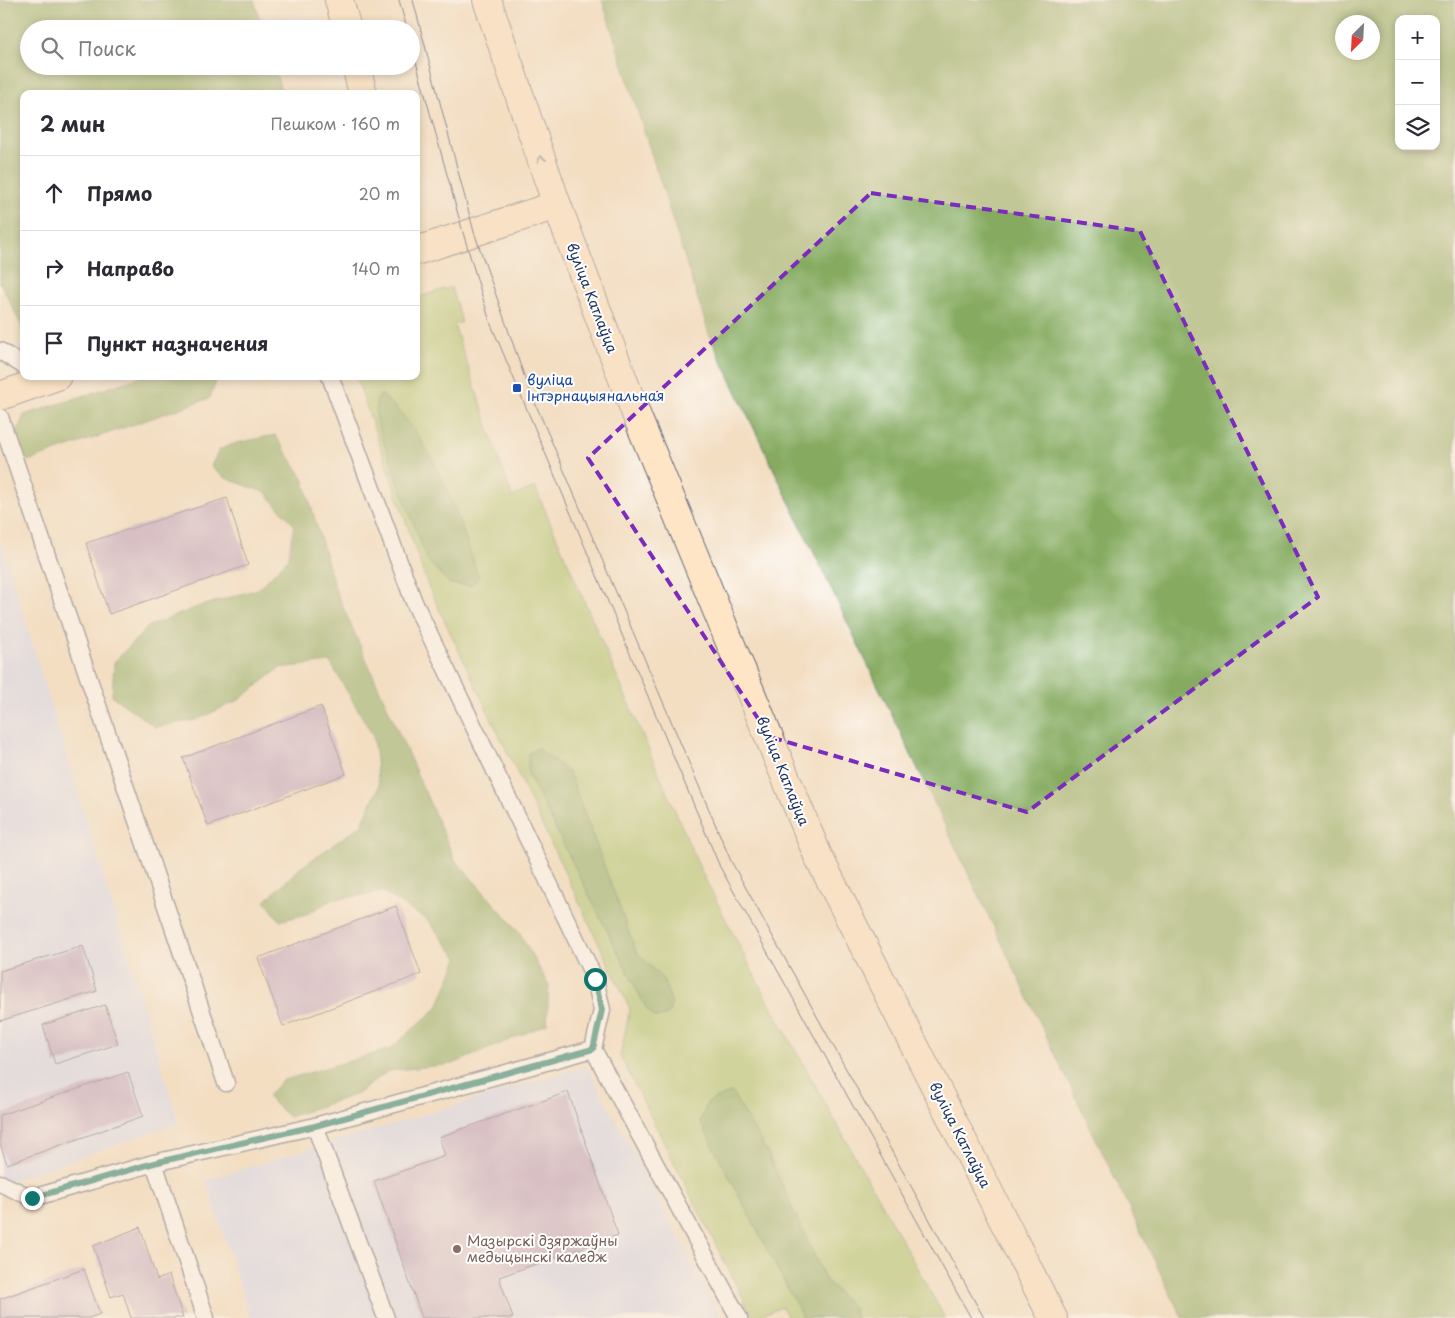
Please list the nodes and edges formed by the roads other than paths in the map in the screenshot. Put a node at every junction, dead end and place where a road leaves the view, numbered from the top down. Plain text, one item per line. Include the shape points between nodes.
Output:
1 (339, 0) edge
2 (487, 0) edge
3 (345, 20) edge
4 (358, 75) edge
5 (362, 90) edge
6 (557, 205) junction
7 (420, 250) edge
8 (0, 351) edge
9 (20, 364) edge
10 (43, 380) edge
11 (331, 380) edge
12 (0, 396) edge
13 (0, 417) edge
14 (593, 1049) junction
15 (226, 1083) dead end
16 (315, 1126) junction
17 (154, 1163) junction
18 (0, 1183) edge
19 (206, 1318) edge
20 (386, 1318) edge
21 (739, 1318) edge
22 (1053, 1318) edge

1 - 3 main road
6 -> 2 main road, вуліца Катлаўца
4 - 5 main road
6 - 7 main road
6 - 22 main road, вуліца Катлаўца via 638,419 818,856
8 - 9 lane
10 - 12 main road
11 - 14 lane via 414,602 595,979 602,1010
13 - 15 lane
14 - 16 lane
14 - 21 lane
16 - 17 lane
16 - 20 lane
17 - 18 lane via 32,1198
17 - 19 lane

